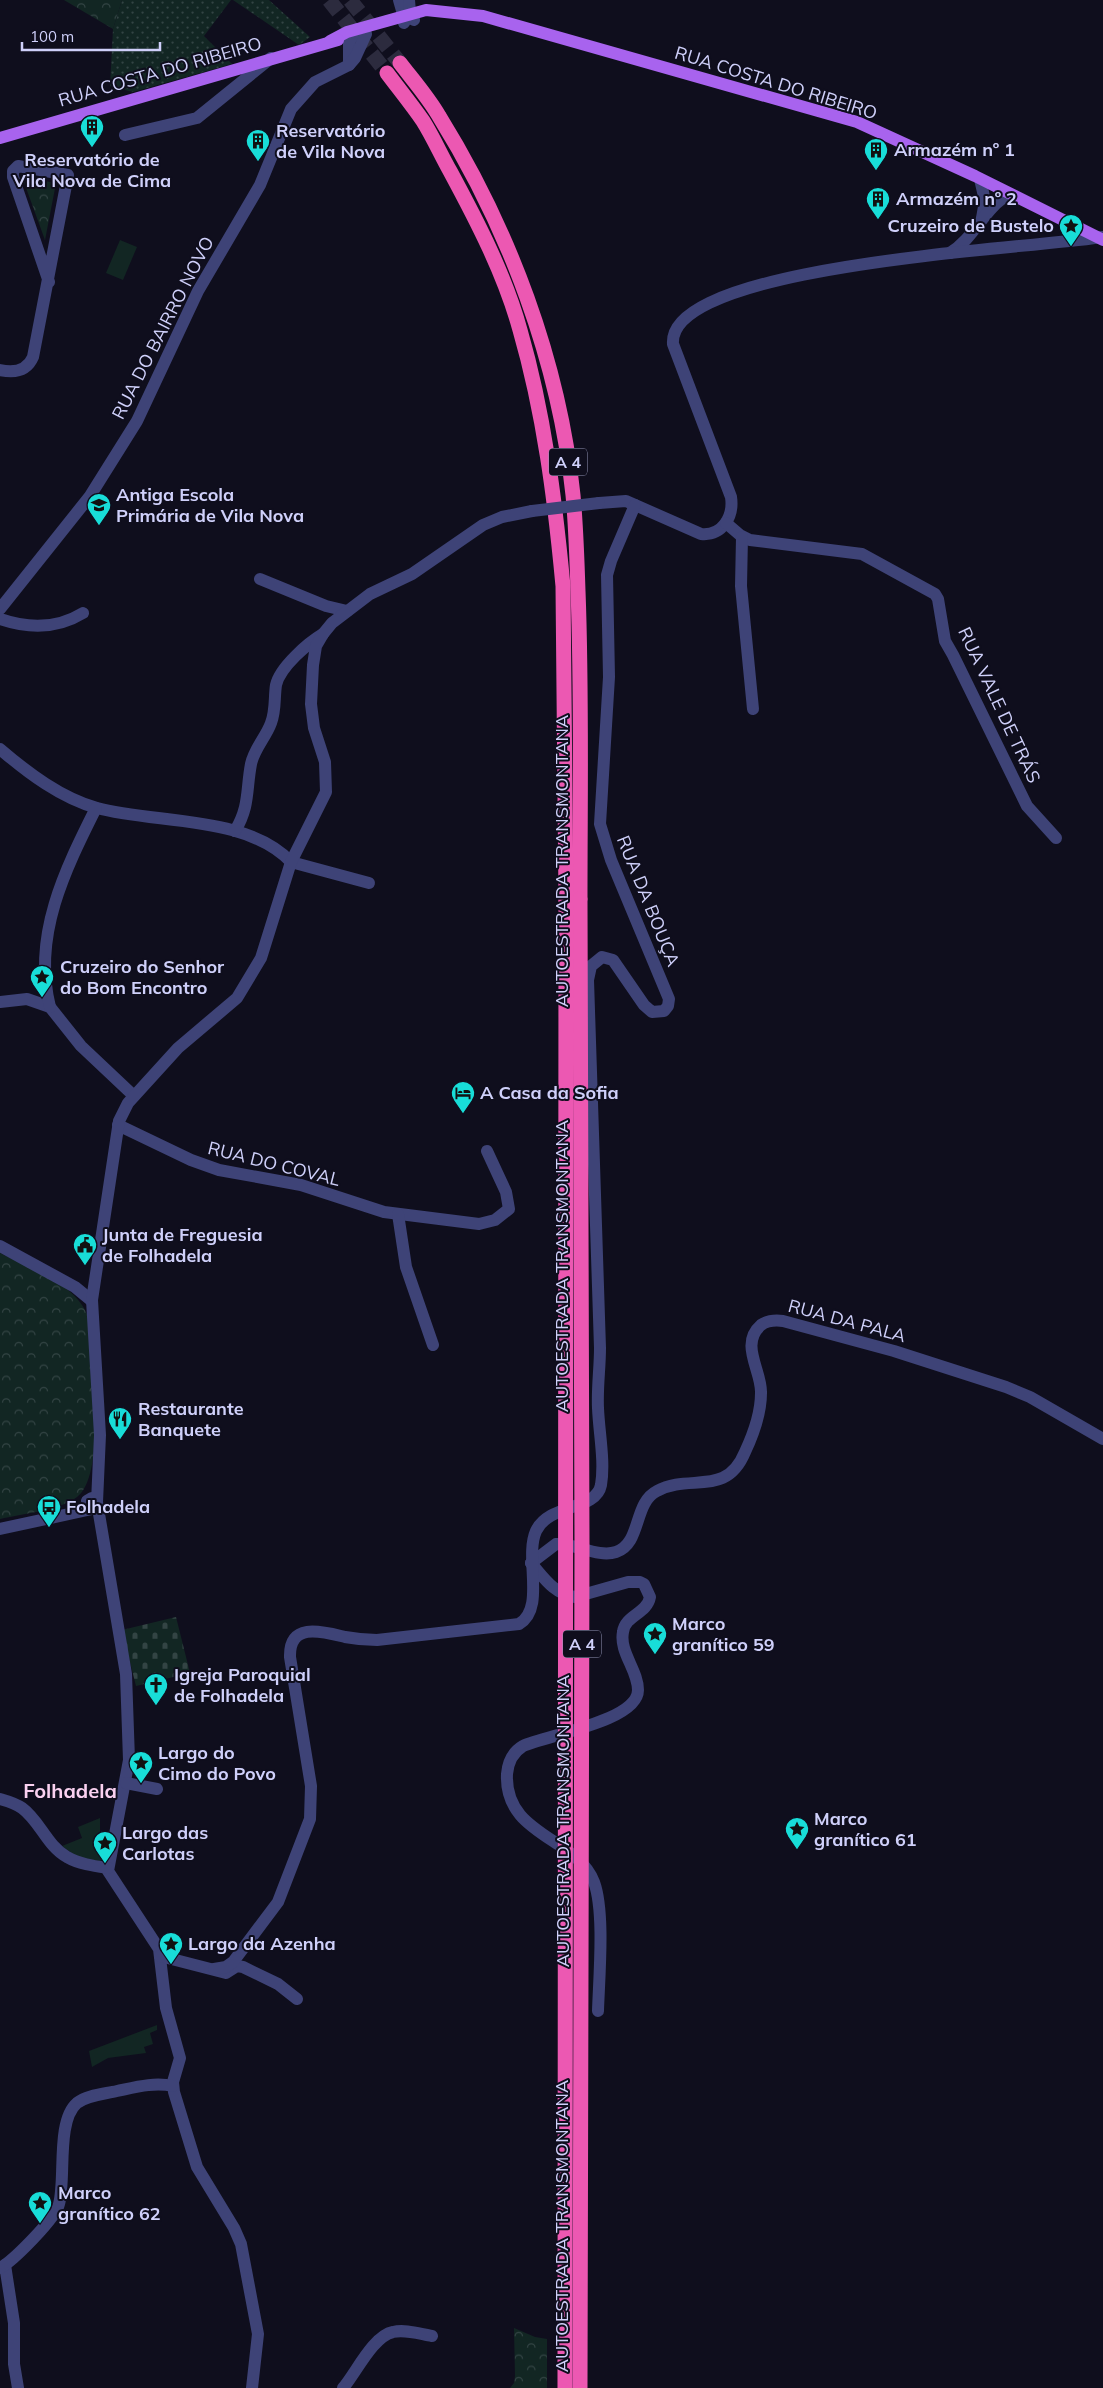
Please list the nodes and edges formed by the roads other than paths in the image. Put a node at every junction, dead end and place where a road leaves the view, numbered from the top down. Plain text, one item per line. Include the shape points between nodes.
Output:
1 (405, 12) edge
2 (454, 12) junction
3 (355, 37) junction
4 (271, 58) junction
5 (400, 63) tunnel mouth
6 (387, 73) tunnel mouth
7 (125, 135) dead end
8 (0, 138) edge
9 (980, 179) junction
10 (1010, 194) junction
11 (981, 221) junction
12 (1101, 238) edge
13 (948, 254) junction
14 (49, 282) junction
15 (0, 370) edge
16 (635, 505) junction
17 (726, 523) junction
18 (742, 537) junction
19 (260, 579) dead end
20 (0, 609) edge
21 (347, 611) junction
22 (83, 613) dead end
23 (0, 619) edge
24 (323, 634) junction
25 (753, 709) dead end
26 (0, 750) edge
27 (96, 808) junction
28 (235, 831) junction
29 (1056, 838) dead end
30 (291, 862) junction
31 (369, 882) dead end
32 (573, 900) junction
33 (45, 980) junction
34 (27, 999) junction
35 (0, 1002) edge
36 (50, 1007) junction
37 (134, 1096) junction
38 (118, 1125) junction
39 (487, 1151) dead end
40 (398, 1214) junction
41 (0, 1246) edge
42 (92, 1301) junction
43 (433, 1345) dead end
44 (1103, 1439) edge
45 (93, 1504) junction
46 (0, 1529) edge
47 (531, 1563) junction
48 (126, 1783) junction
49 (157, 1789) dead end
50 (0, 1799) edge
51 (108, 1868) junction
52 (160, 1956) junction
53 (214, 1969) junction
54 (296, 2000) dead end
55 (598, 2011) dead end
56 (173, 2086) junction
57 (2, 2267) edge
58 (432, 2336) dead end
59 (18, 2388) edge
60 (252, 2388) edge
61 (343, 2388) edge
62 (565, 2388) edge
63 (580, 2388) edge

1 - 2 main road, RUA COSTA DO RIBEIRO
1 - 2 main road, RUA COSTA DO RIBEIRO
1 - 3 main road, RUA COSTA DO RIBEIRO
2 - 9 main road, RUA COSTA DO RIBEIRO via 490,18 850,120
3 - 4 main road, RUA COSTA DO RIBEIRO via 330,40
3 - 20 street, RUA DO BAIRRO NOVO via 355,58 349,65 320,78 291,109 260,186 211,267 137,420 90,496
4 - 7 street via 197,118
4 - 8 main road, RUA COSTA DO RIBEIRO
5 - 32 highway, AUTOESTRADA TRANSMONTANA / A 4 via 439,114 483,196 525,293 549,366 562,426 573,494 582,673
6 - 32 highway, AUTOESTRADA TRANSMONTANA / A 4 via 423,122 468,203 503,280 520,328 533,382 545,437 563,586
9 - 10 main road, RUA COSTA DO RIBEIRO
9 - 11 street via 985,201
10 - 11 street via 1002,198
10 - 12 main road, RUA COSTA DO RIBEIRO
11 - 13 street via 964,244
12 - 13 street
13 - 17 street via 845,266 782,278 704,305 679,324 672,344 731,497
14 - 14 street via 68,175 18,166 13,170 13,176
14 - 15 street via 32,361 17,371
16 - 17 street via 701,534 714,533
16 - 21 street, bridge via 622,501 599,503 532,511 490,522 412,574 370,594
16 - 47 street, RUA DA BOUÇA via 607,576 609,676 600,818 606,847 668,992 669,1003 661,1012 649,1010 616,962 609,957 602,956 594,961 589,971 601,1479 595,1497 555,1512 541,1523 533,1541
17 - 18 street, RUA VALE DE TRÁS
18 - 25 street via 740,586
18 - 29 street, RUA VALE DE TRÁS via 862,554 935,594 946,644 1027,806
19 - 21 street via 326,606
21 - 24 street
22 - 23 street via 53,626
24 - 28 street via 310,642 277,682 274,716 251,762 248,801
24 - 30 street via 316,646 311,704 314,728 325,762 326,792
26 - 27 street via 52,788
27 - 28 street
27 - 33 street via 52,907 45,951
28 - 30 street via 270,844
30 - 31 street
30 - 37 street via 267,942 243,991 182,1044
32 - 62 highway, AUTOESTRADA TRANSMONTANA / A 4, bridge
32 - 63 highway, AUTOESTRADA TRANSMONTANA / A 4, bridge via 582,1546
33 - 34 street via 38,992
33 - 36 street
34 - 35 street
34 - 36 street
36 - 37 street via 80,1046
37 - 38 street via 122,1111
38 - 40 street, RUA DO COVAL via 219,1170 295,1183 376,1210
38 - 42 street
39 - 40 street, RUA DO COVAL via 508,1196 510,1206 506,1213 482,1224
40 - 43 street via 406,1267
41 - 42 street via 75,1287
42 - 45 street via 100,1436
44 - 47 street, RUA DA PALA via 1030,1397 1006,1387 894,1351 780,1321 769,1321 756,1330 752,1340 761,1398 748,1447 734,1470 718,1480 671,1486 655,1492 645,1502 628,1544 617,1552 604,1553 556,1544
45 - 46 street via 76,1512
45 - 48 street via 99,1520 125,1671 129,1764
47 - 53 street via 531,1609 519,1624 378,1640 314,1630 299,1636 292,1644 292,1666 311,1786 310,1819 275,1908 233,1962
47 - 55 street via 553,1588 566,1595 575,1597 634,1582 644,1584 649,1592 647,1606 628,1621 623,1631 624,1646 637,1683 638,1692 632,1705 609,1718 523,1746 515,1751 507,1771 509,1792 519,1812 535,1830 585,1866 594,1882 599,1905
48 - 49 street
48 - 51 street
50 - 51 street via 17,1804 24,1810 66,1857
51 - 52 street via 157,1943
52 - 53 street
52 - 56 street via 166,2008 180,2060
53 - 54 street via 228,1973 237,1966 243,1967 275,1982
56 - 57 street via 154,2084 88,2097 77,2103 63,2144 58,2208 15,2258
56 - 60 street via 197,2167 241,2244 258,2334
57 - 59 street via 14,2323 14,2364
58 - 61 street via 398,2331 386,2334

